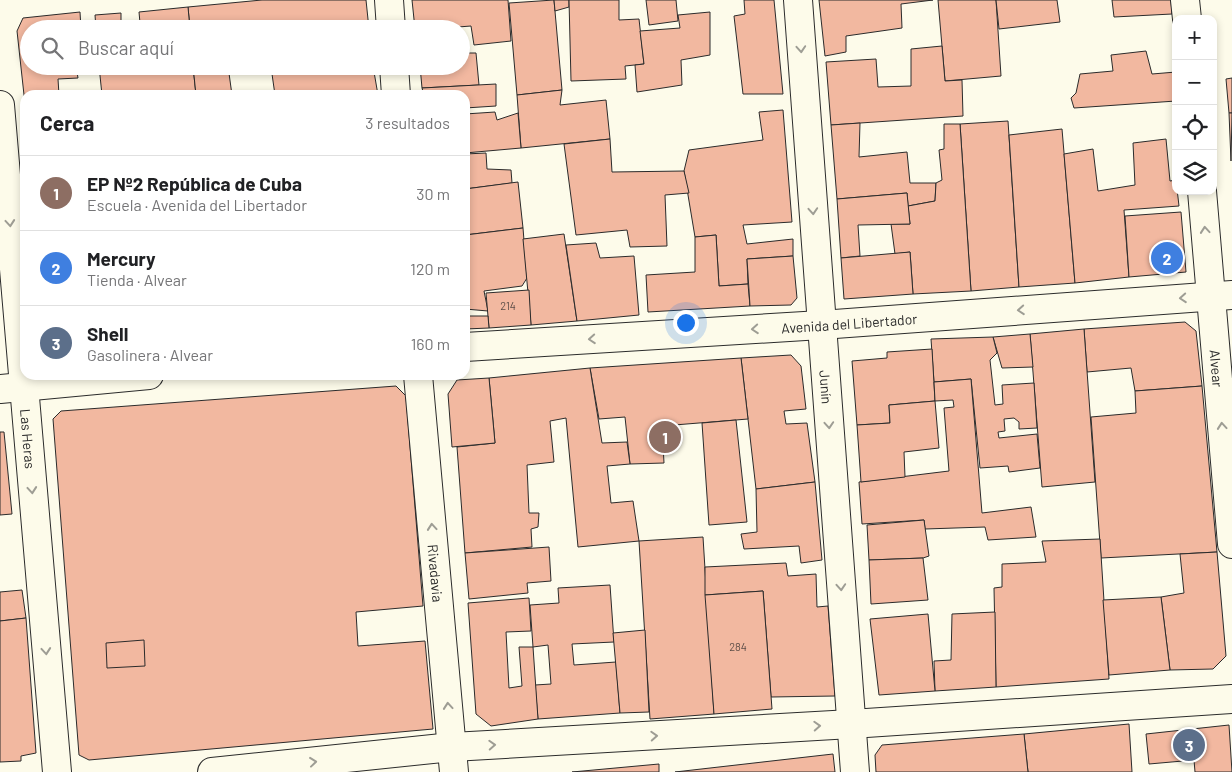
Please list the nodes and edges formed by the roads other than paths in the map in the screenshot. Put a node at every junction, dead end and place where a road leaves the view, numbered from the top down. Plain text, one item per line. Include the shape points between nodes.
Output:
1 (389, 0) edge
2 (798, 0) edge
3 (1185, 0) edge
4 (1186, 15) edge
5 (390, 20) edge
6 (395, 75) edge
7 (396, 90) edge
8 (0, 105) edge
9 (1203, 195) edge
10 (1221, 295) edge
11 (821, 325) junction
12 (470, 347) edge
13 (96, 380) edge
14 (418, 380) edge
15 (12, 388) edge
16 (1232, 544) edge
17 (1232, 699) edge
18 (852, 724) junction
19 (453, 760) edge
20 (57, 772) edge
21 (212, 772) edge
22 (855, 772) edge

1 - 5 street
2 -> 11 street, Junín
3 - 4 street
6 - 7 street
8 -> 15 street, Las Heras
10 -> 9 street, Alvear
10 -> 11 street, Avenida del Libertador
16 -> 10 street, Alvear
11 -> 12 street, Avenida del Libertador
11 -> 18 street, Junín
13 - 15 street
19 -> 14 street, Rivadavia
15 -> 20 street, Las Heras
17 - 18 street
19 -> 18 street
18 - 22 street, Junín
21 -> 19 street

